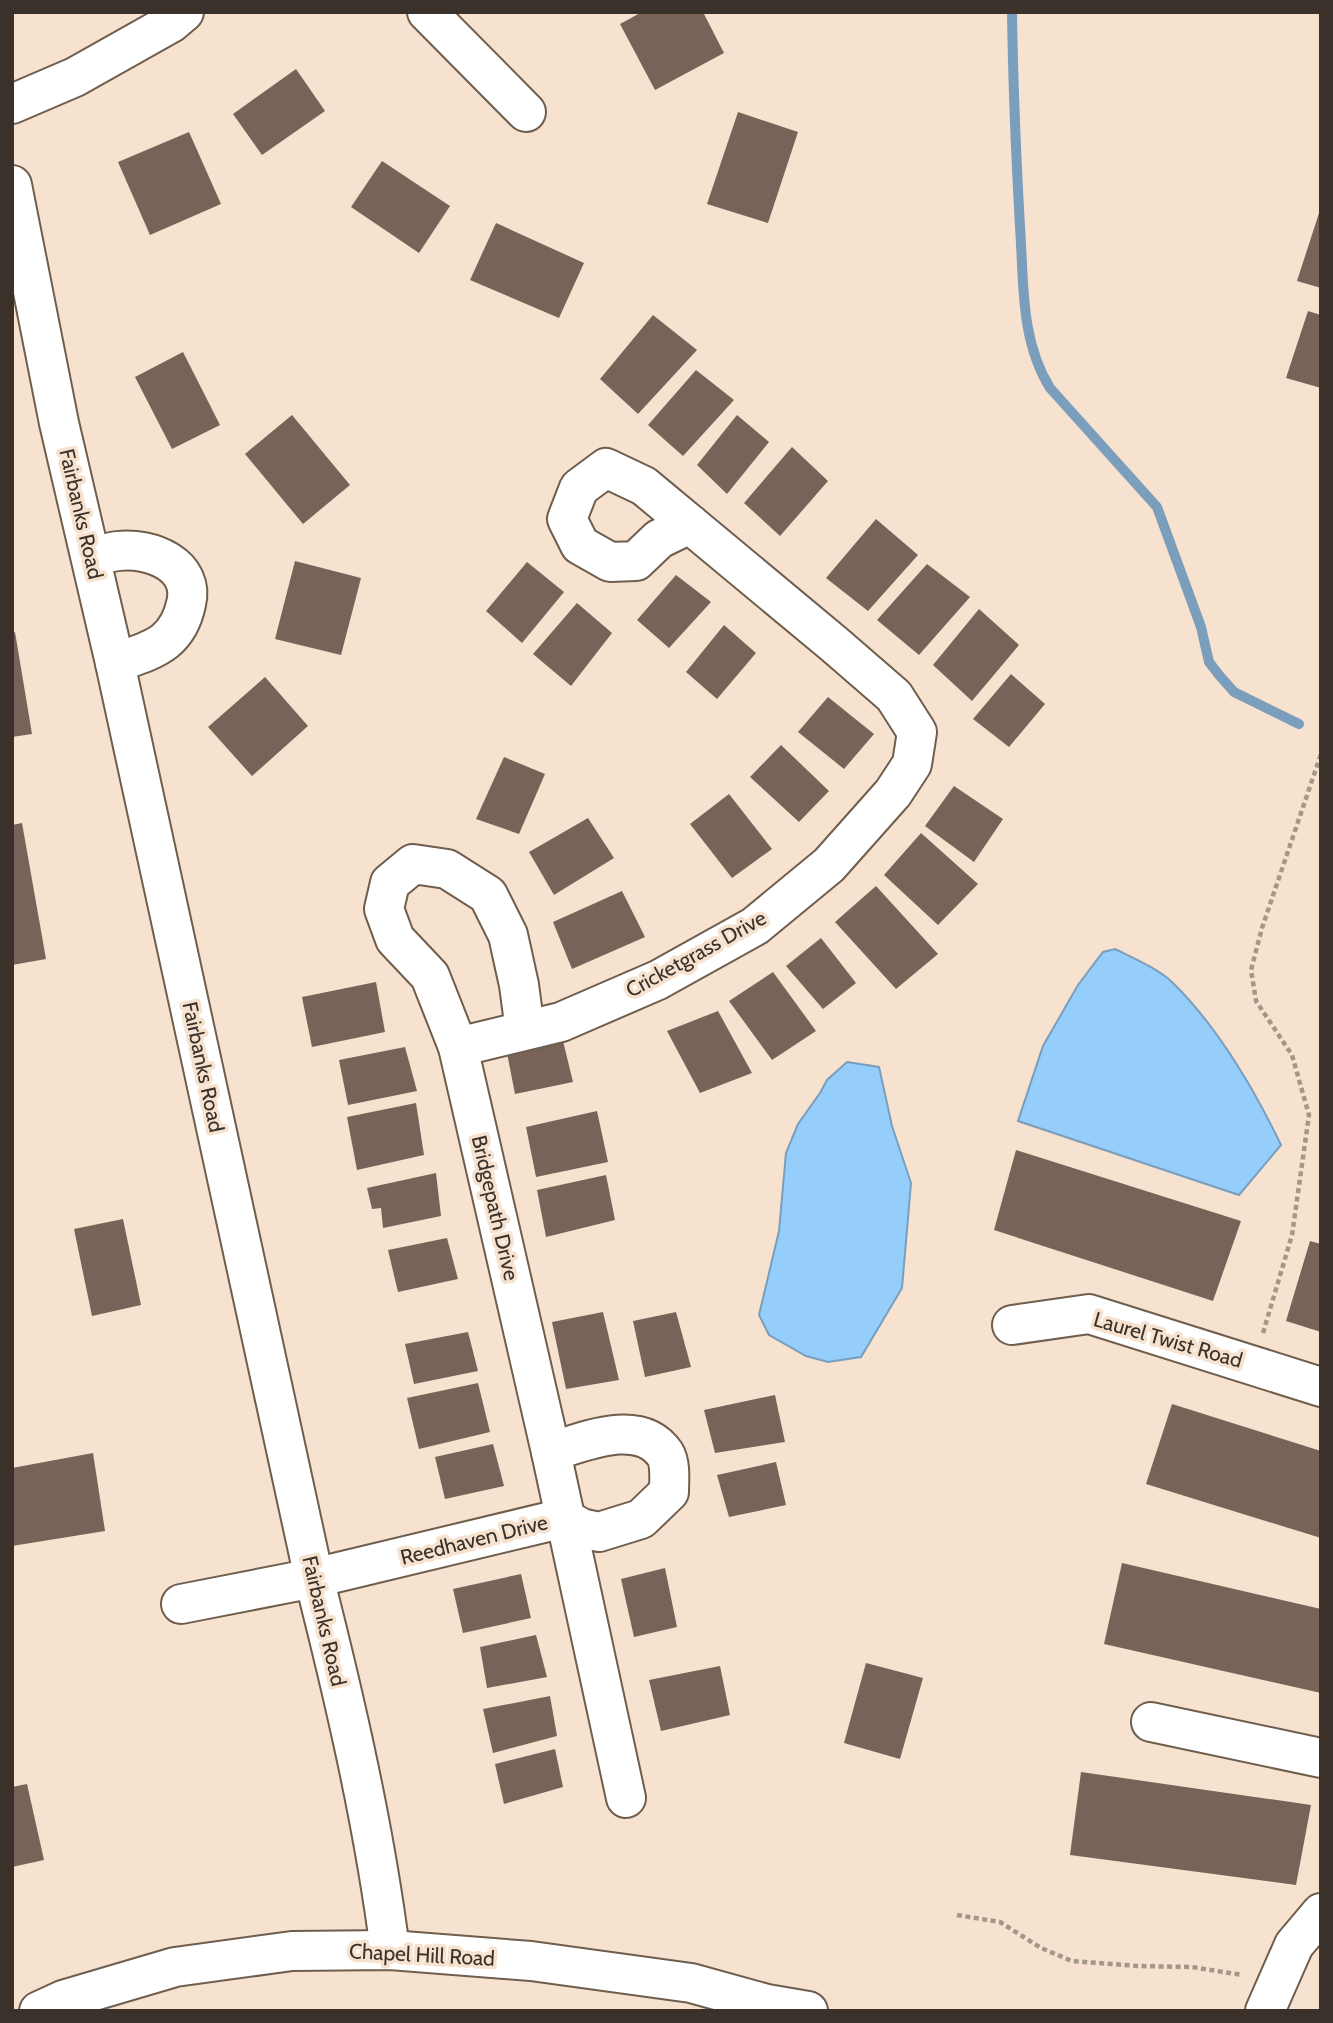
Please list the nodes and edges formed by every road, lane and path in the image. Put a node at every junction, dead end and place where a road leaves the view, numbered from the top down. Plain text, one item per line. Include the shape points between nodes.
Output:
1 (184, 12) edge
2 (427, 12) edge
3 (12, 104) edge
4 (526, 112) dead end
5 (12, 185) edge
6 (690, 524) dead end
7 (91, 556) junction
8 (115, 663) junction
9 (1321, 754) edge
10 (525, 1030) junction
11 (458, 1046) junction
12 (1012, 1325) dead end
13 (1254, 1365) junction
14 (1321, 1387) edge
15 (551, 1452) junction
16 (564, 1518) junction
17 (314, 1578) junction
18 (181, 1604) dead end
19 (1151, 1722) dead end
20 (1321, 1758) edge
21 (626, 1798) dead end
22 (1321, 1913) edge
23 (957, 1915) dead end
24 (390, 1950) junction
25 (1228, 1973) dead end
26 (770, 2007) edge
27 (39, 2011) edge
28 (808, 2011) edge
29 (1265, 2011) edge

1 - 3 street via 75,77
2 - 4 street
5 - 7 street, Fairbanks Road
6 - 10 street, Cricketgrass Drive via 894,696 917,732 912,764 829,865 755,926 658,980 561,1021
7 - 8 street, Fairbanks Road
7 - 8 street via 119,551 158,556 174,564 184,578 188,596 178,627 165,642
8 - 17 street, Fairbanks Road
9 - 13 path via 1251,971 1256,1001 1292,1055 1308,1115 1292,1235
10 - 11 street, Cricketgrass Drive
10 - 11 street, Bridgepath Drive via 508,935 488,895 447,869 413,864 390,883 384,909 395,939 430,976
11 - 15 street, Bridgepath Drive
12 - 13 street, Laurel Twist Road via 1089,1314
13 - 14 street, Laurel Twist Road
15 - 16 street, Bridgepath Drive
15 - 16 street, Reedhaven Drive via 599,1437 644,1437 665,1455 669,1473 669,1492 641,1519 599,1532
16 - 17 street, Reedhaven Drive
16 - 21 street, Bridgepath Drive
17 - 18 street, Reedhaven Drive
17 - 24 street, Fairbanks Road via 381,1881
19 - 20 street
22 - 29 street via 1294,1945
23 - 25 path via 1000,1922 1072,1961
24 - 26 street, Chapel Hill Road via 531,1961 691,1983
24 - 27 street, Chapel Hill Road via 292,1951 175,1967
26 - 28 street, Chapel Hill Road

